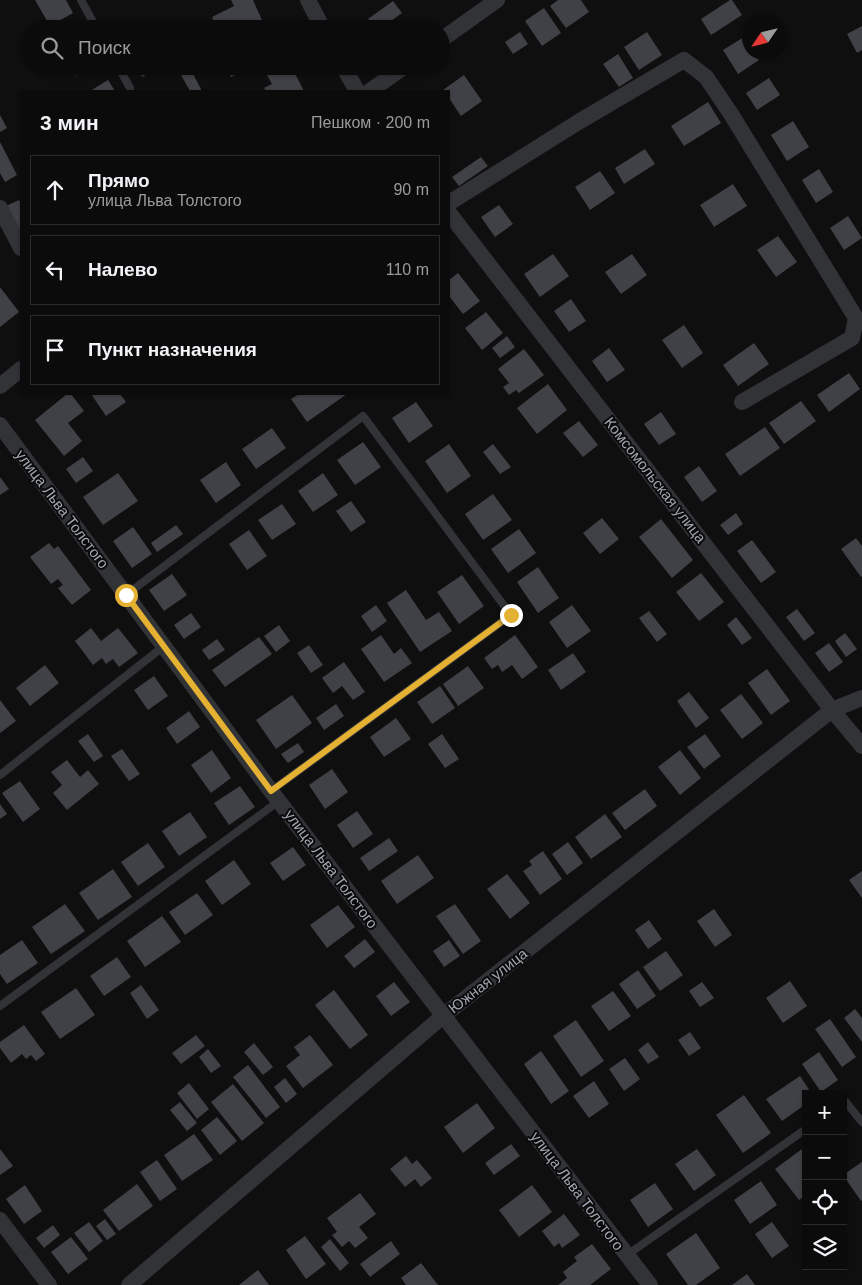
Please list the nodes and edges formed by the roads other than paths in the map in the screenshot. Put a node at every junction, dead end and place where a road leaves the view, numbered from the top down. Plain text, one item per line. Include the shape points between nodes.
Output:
1 (81, 0) edge
2 (308, 0) edge
3 (497, 0) edge
4 (92, 20) edge
5 (319, 20) edge
6 (450, 34) edge
7 (123, 75) edge
8 (348, 75) edge
9 (392, 75) edge
10 (130, 88) dead end
11 (356, 90) edge
12 (371, 90) edge
13 (450, 202) edge
14 (0, 208) edge
15 (450, 214) edge
16 (20, 246) edge
17 (20, 370) edge
18 (0, 386) edge
19 (742, 402) dead end
20 (0, 425) edge
21 (126, 595) junction
22 (164, 646) junction
23 (862, 698) edge
24 (832, 710) junction
25 (862, 746) edge
26 (0, 775) edge
27 (275, 796) junction
28 (0, 1006) edge
29 (443, 1016) junction
30 (847, 1103) edge
31 (862, 1122) edge
32 (802, 1131) edge
33 (0, 1220) edge
34 (626, 1255) junction
35 (49, 1285) edge
36 (129, 1285) edge
37 (650, 1285) edge

1 - 4 lane
2 - 5 street
3 - 6 street
7 - 10 lane
8 - 11 street
9 - 12 street
13 - 19 street via 684,60 706,77 731,114 856,318 852,338
14 - 16 street
15 - 24 street, Комсомольская улица
17 - 18 street
20 - 21 street, улица Льва Толстого
21 - 22 street, улица Льва Толстого
21 - 27 lane via 363,416 511,615
22 - 26 lane
22 - 27 street, улица Льва Толстого
23 - 24 street, Южная улица
24 - 25 street, Комсомольская улица
24 - 29 street, Южная улица
27 - 28 lane
27 - 29 street, улица Льва Толстого
29 - 34 street, улица Льва Толстого
29 - 36 street, Южная улица
30 - 31 lane
32 - 34 lane
33 - 35 street
34 - 37 street, улица Льва Толстого

